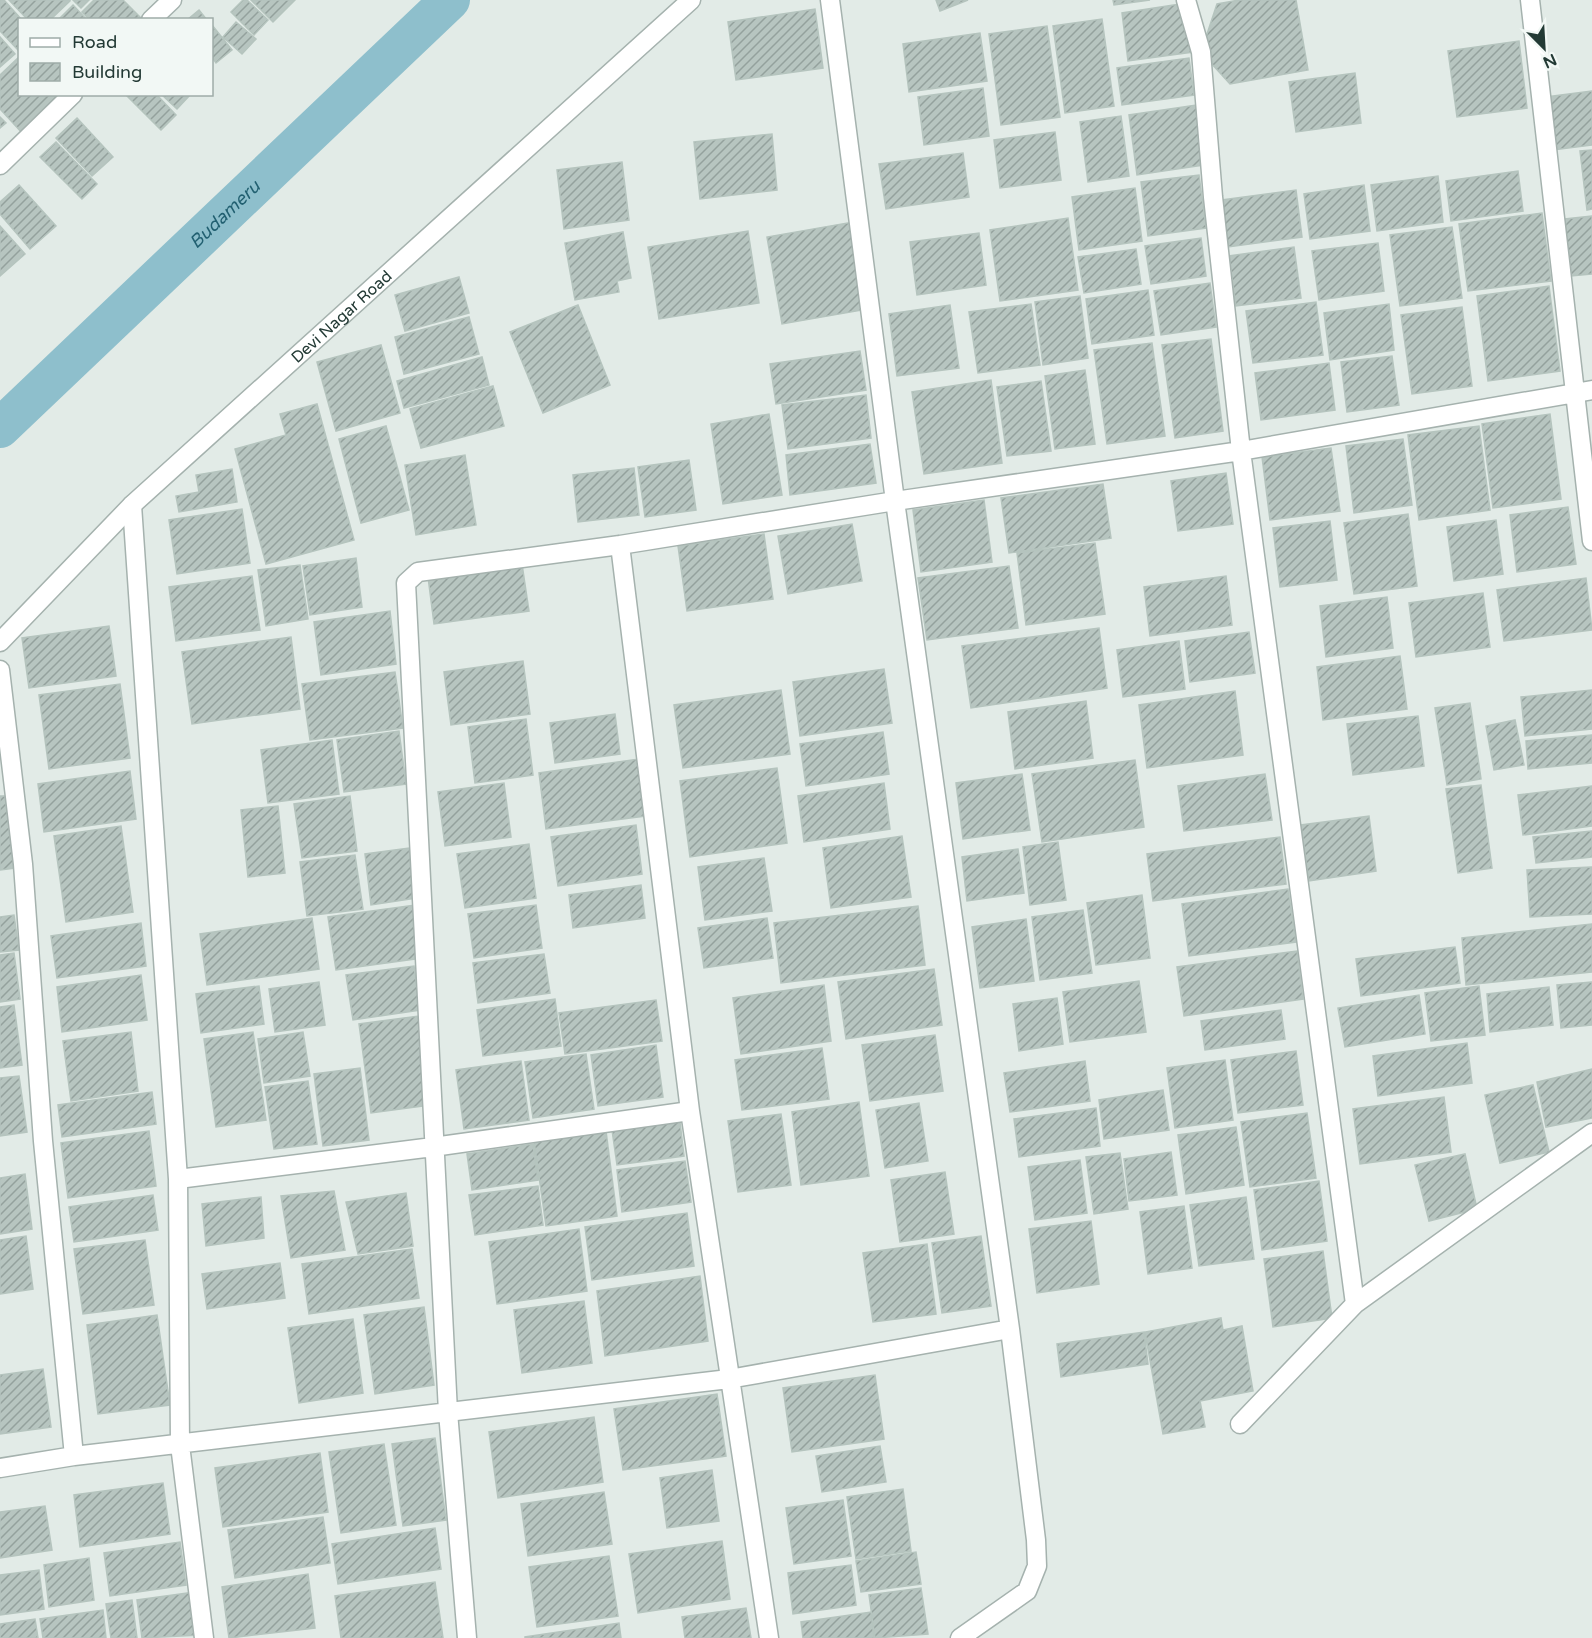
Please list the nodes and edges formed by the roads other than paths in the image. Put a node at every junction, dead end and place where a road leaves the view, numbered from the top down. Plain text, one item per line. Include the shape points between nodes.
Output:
1 (172, 0) edge
2 (691, 0) edge
3 (830, 0) edge
4 (1186, 0) edge
5 (1530, 0) edge
6 (153, 18) edge
7 (71, 96) edge
8 (0, 165) edge
9 (1583, 392) edge
10 (1241, 451) junction
11 (895, 501) junction
12 (132, 505) junction
13 (1592, 541) edge
14 (620, 545) junction
15 (0, 642) edge
16 (0, 670) edge
17 (690, 1111) junction
18 (1592, 1133) edge
19 (433, 1147) junction
20 (178, 1179) junction
21 (1354, 1304) junction
22 (1010, 1329) junction
23 (729, 1379) junction
24 (448, 1412) junction
25 (1240, 1424) dead end
26 (180, 1445) junction
27 (74, 1456) junction
28 (0, 1468) edge
29 (204, 1638) edge
30 (467, 1638) edge
31 (769, 1638) edge
32 (960, 1638) edge

1 - 6 street
2 - 12 street, Devi Nagar Road
3 - 11 street
4 - 10 street via 1201,52
5 - 9 street
7 - 8 street
9 - 10 street
9 - 13 street
10 - 11 street
10 - 21 street
11 - 14 street
11 - 22 street
12 - 15 street, Devi Nagar Road
12 - 20 street
14 - 17 street
14 - 19 street via 418,572 406,583
16 - 27 street via 23,864 43,1141
17 - 19 street
17 - 23 street
18 - 21 street
19 - 20 street
19 - 24 street
20 - 26 street
21 - 25 street
22 - 23 street
22 - 32 street via 1037,1566 1027,1591
23 - 24 street
23 - 31 street
24 - 26 street
24 - 30 street
26 - 27 street
26 - 29 street
27 - 28 street

